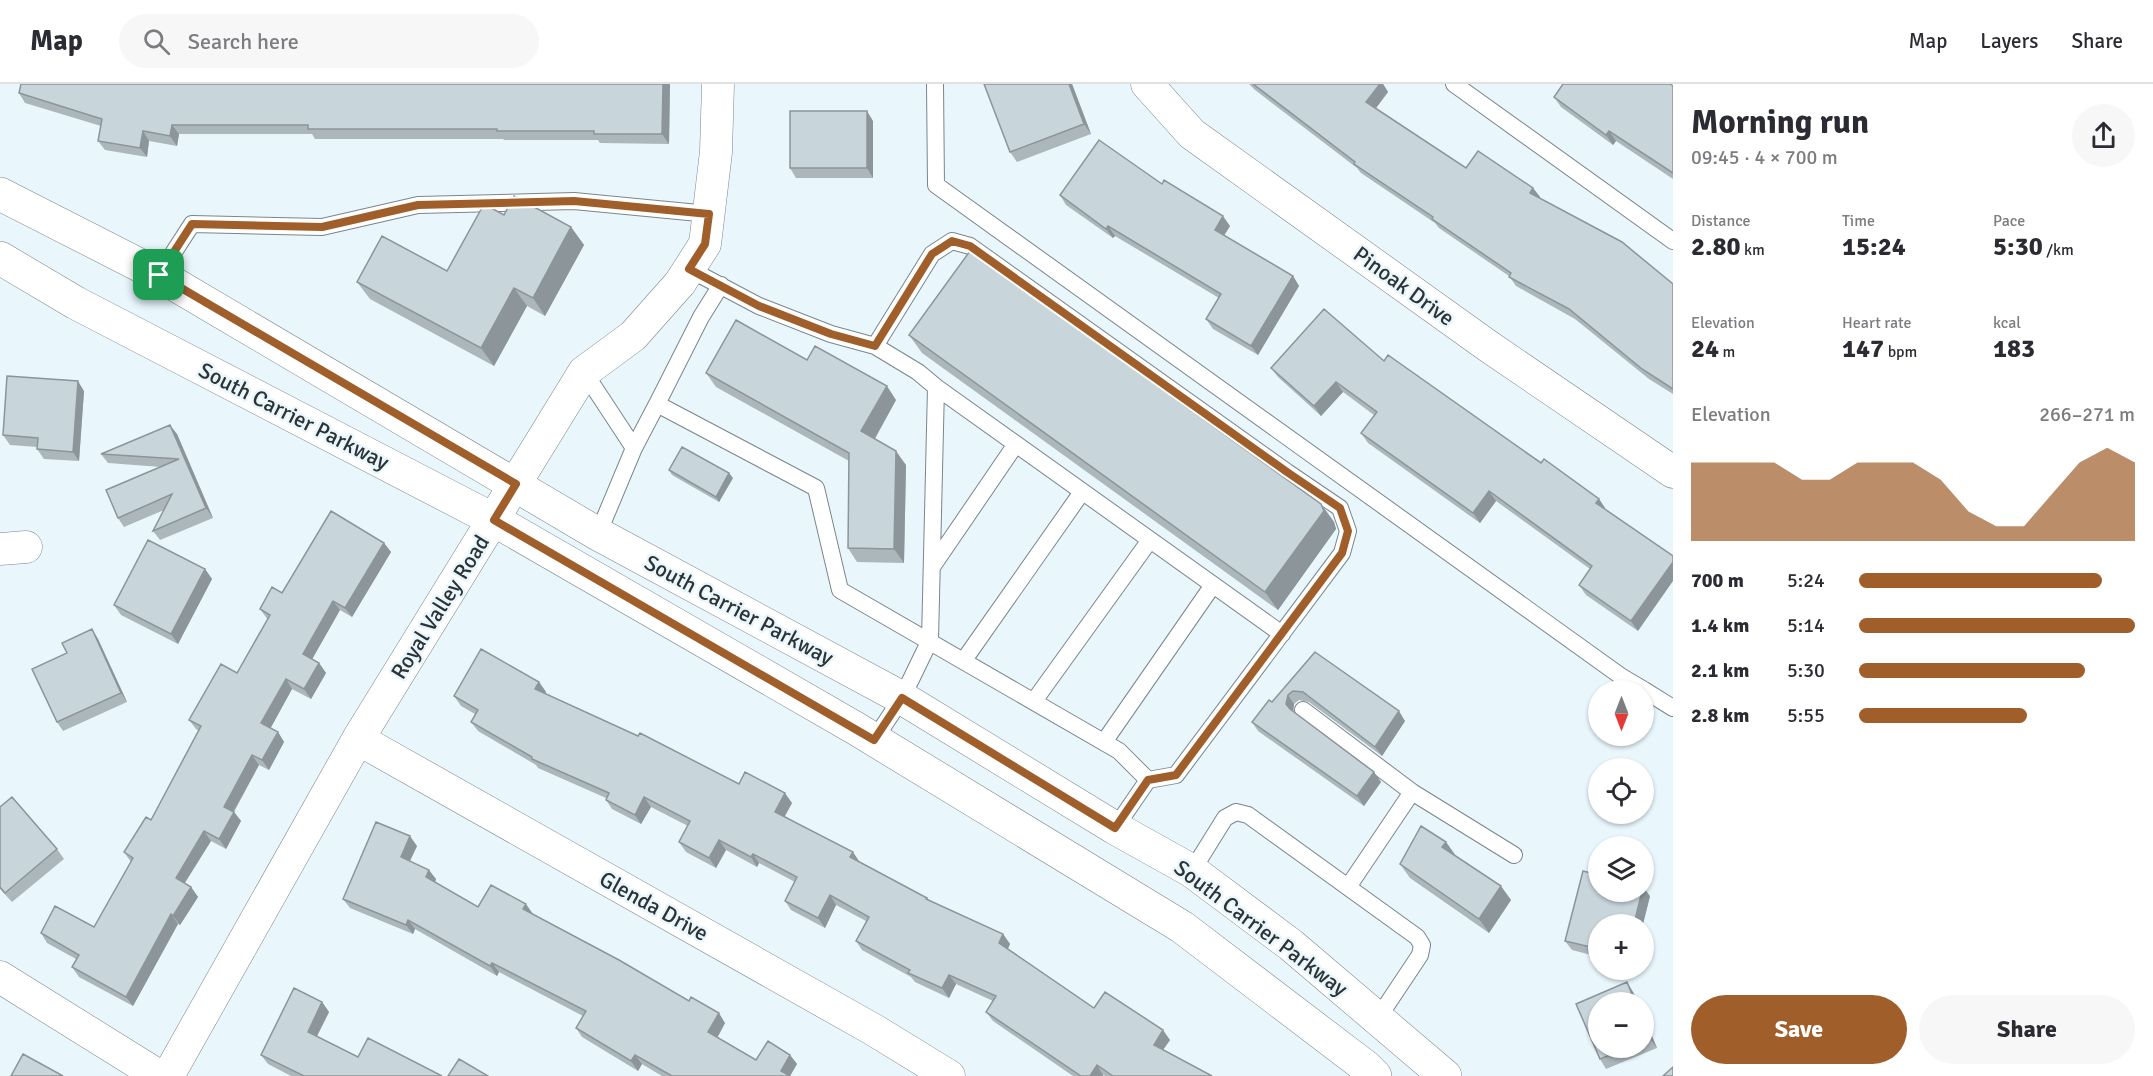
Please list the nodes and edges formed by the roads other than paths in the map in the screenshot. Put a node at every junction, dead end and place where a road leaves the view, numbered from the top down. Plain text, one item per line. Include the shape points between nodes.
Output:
1 (718, 84) edge
2 (935, 84) edge
3 (1147, 84) edge
4 (1454, 84) edge
5 (0, 194) edge
6 (709, 214) junction
7 (1673, 241) edge
8 (0, 258) edge
9 (689, 269) junction
10 (159, 275) junction
11 (721, 285) junction
12 (875, 346) junction
13 (584, 372) junction
14 (936, 387) junction
15 (657, 404) junction
16 (1016, 444) junction
17 (634, 448) junction
18 (1673, 472) edge
19 (516, 484) junction
20 (1082, 492) junction
21 (494, 520) junction
22 (597, 534) junction
23 (1150, 540) junction
24 (932, 567) junction
25 (1213, 585) junction
26 (1282, 634) junction
27 (930, 640) junction
28 (964, 660) junction
29 (1628, 680) edge
30 (1654, 696) edge
31 (902, 698) junction
32 (1034, 701) junction
33 (1673, 708) edge
34 (1303, 710) dead end
35 (358, 739) junction
36 (874, 740) junction
37 (1104, 742) junction
38 (1148, 780) junction
39 (1412, 792) junction
40 (1115, 828) junction
41 (1514, 855) dead end
42 (1192, 871) junction
43 (1348, 887) junction
44 (0, 977) edge
45 (1387, 1026) junction
46 (1371, 1071) edge
47 (159, 1076) edge
48 (168, 1076) edge
49 (949, 1076) edge
50 (1445, 1076) edge

1 - 6 street, Royal Valley Road
2 - 29 lane via 936,184
3 - 18 street, Pinoak Drive via 1192,134 1478,339
4 - 7 lane
5 - 10 main road, South Carrier Parkway
6 - 9 street, Royal Valley Road via 705,244
6 - 10 lane via 574,201 418,205 322,227 192,224
8 - 21 main road, South Carrier Parkway via 76,303
9 - 11 lane
9 - 13 street, Royal Valley Road via 633,336
10 - 19 main road, South Carrier Parkway
11 - 12 lane via 759,306
11 - 15 lane
12 - 14 lane
12 - 26 lane via 932,254 952,241 970,246 1082,324 1340,508 1348,531 1342,553
13 - 17 lane
13 - 19 street, Royal Valley Road
14 - 16 lane
14 - 24 lane
15 - 17 lane
15 - 27 lane via 816,488 840,590
16 - 20 lane
16 - 24 lane
17 - 22 lane
19 - 21 street, Royal Valley Road
19 - 22 main road, South Carrier Parkway
20 - 23 lane
20 - 28 lane
21 - 35 street, Royal Valley Road
21 - 36 main road, South Carrier Parkway
22 - 31 main road, South Carrier Parkway
23 - 25 lane
23 - 32 lane
24 - 27 lane
25 - 26 lane
25 - 37 lane
26 - 38 lane via 1176,775
27 - 28 lane
27 - 31 lane
28 - 32 lane
30 - 33 lane
31 - 36 lane
31 - 40 main road, South Carrier Parkway
32 - 37 lane
34 - 39 lane
35 - 48 street, Royal Valley Road
35 - 49 street, Glenda Drive
36 - 46 main road, South Carrier Parkway via 1182,927
37 - 38 lane
38 - 40 lane
39 - 41 lane
39 - 43 lane
40 - 42 main road, South Carrier Parkway
42 - 43 lane via 1226,818 1236,812 1248,815
42 - 45 main road, South Carrier Parkway via 1291,945
43 - 45 lane via 1417,937 1422,945
44 - 47 street
45 - 46 main road
45 - 50 main road, South Carrier Parkway

